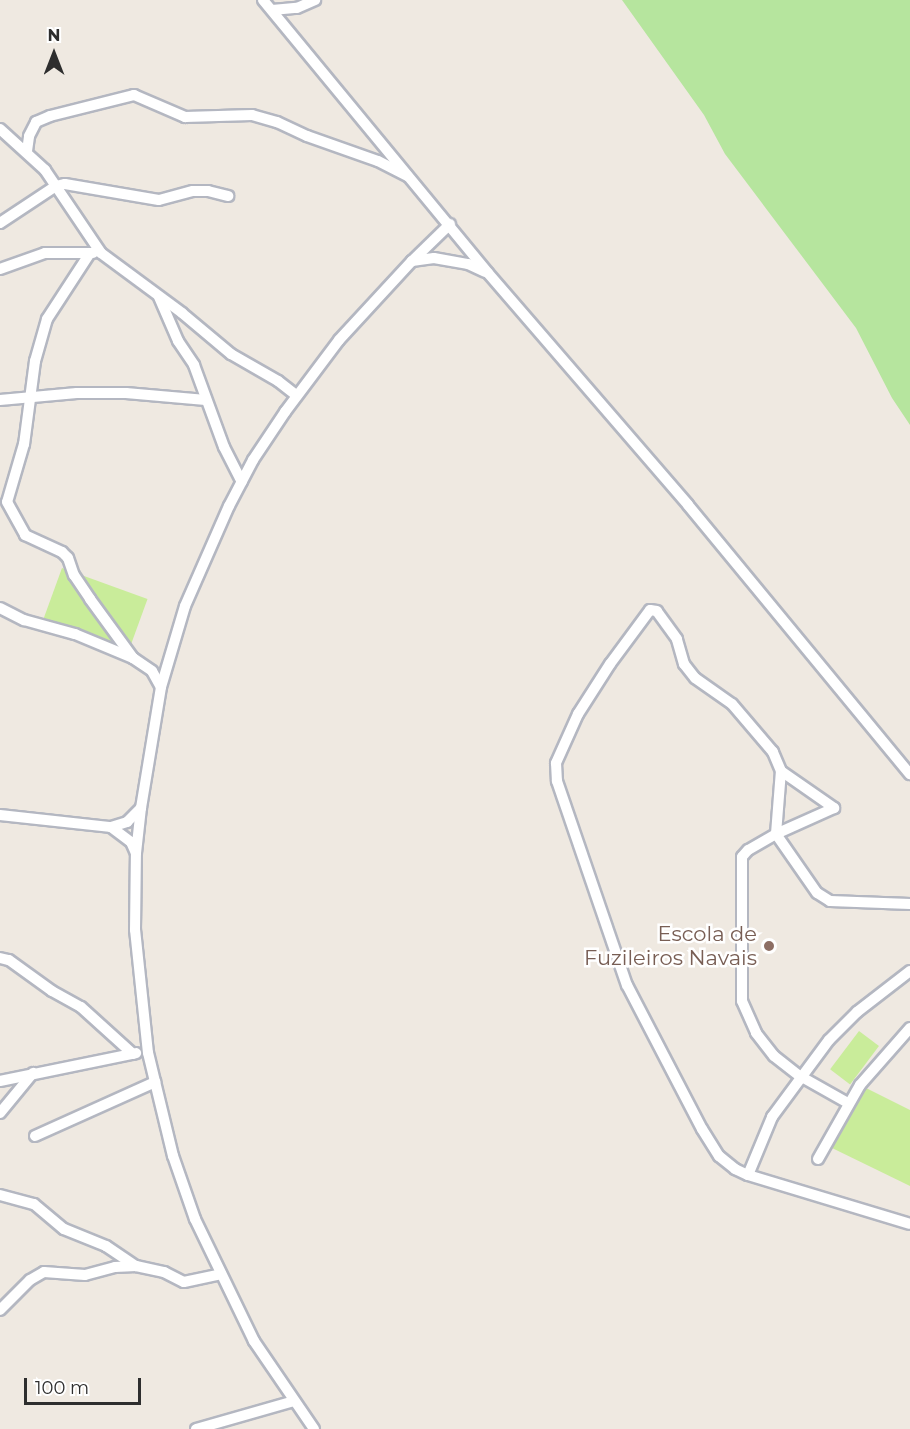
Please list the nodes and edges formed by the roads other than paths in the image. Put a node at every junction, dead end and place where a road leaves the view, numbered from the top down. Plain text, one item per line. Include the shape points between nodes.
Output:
1 (263, 0) edge
2 (315, 0) edge
3 (288, 5) edge
4 (272, 10) junction
5 (289, 31) junction
6 (0, 129) edge
7 (27, 151) junction
8 (412, 179) junction
9 (56, 186) junction
10 (228, 196) dead end
11 (0, 224) edge
12 (450, 224) junction
13 (95, 253) junction
14 (412, 261) junction
15 (0, 269) edge
16 (488, 273) junction
17 (159, 296) junction
18 (31, 395) junction
19 (297, 396) junction
20 (0, 400) edge
21 (206, 400) junction
22 (242, 482) junction
23 (0, 608) edge
24 (133, 658) junction
25 (169, 662) junction
26 (147, 666) junction
27 (161, 687) junction
28 (781, 771) junction
29 (910, 774) edge
30 (141, 808) junction
31 (0, 815) edge
32 (111, 827) junction
33 (776, 834) junction
34 (136, 853) junction
35 (910, 904) edge
36 (0, 958) edge
37 (910, 971) edge
38 (910, 1028) edge
39 (148, 1053) junction
40 (133, 1054) junction
41 (33, 1073) junction
42 (800, 1077) junction
43 (0, 1081) edge
44 (154, 1082) junction
45 (848, 1103) junction
46 (0, 1113) edge
47 (34, 1136) dead end
48 (819, 1160) dead end
49 (748, 1174) junction
50 (0, 1195) edge
51 (910, 1224) edge
52 (136, 1266) junction
53 (221, 1274) junction
54 (0, 1310) edge
55 (294, 1401) junction
56 (196, 1429) edge
57 (314, 1429) edge

1 - 4 street
2 - 3 street
3 - 4 street
3 - 5 street
4 - 5 street
5 - 8 street
6 - 7 street
7 - 8 street via 36,122 134,95 185,117 232,114 269,120 378,161
7 - 9 street
8 - 12 street
9 - 10 street via 78,185 159,200 192,191
9 - 11 street
9 - 13 street
12 - 14 street
12 - 16 street
13 - 15 street via 45,253
13 - 17 street
13 - 18 street via 47,319 35,361
14 - 16 street via 452,260
14 - 19 street via 339,340
16 - 29 street via 688,505
17 - 19 street via 231,354
17 - 21 street via 178,341 194,365
18 - 20 street
18 - 21 street via 126,393
18 - 24 street via 8,507 25,535 68,558 85,591
19 - 22 street
21 - 22 street
22 - 25 street via 185,606
23 - 24 street
24 - 26 street
25 - 26 street via 159,667
25 - 27 street
26 - 27 street
27 - 30 street
28 - 33 street
28 - 33 street via 834,808
28 - 49 street via 764,739 732,704 695,678 684,663 677,639 655,609 650,610 590,694 556,763 557,781 627,985 719,1156
30 - 32 street via 127,822
30 - 34 street
31 - 32 street
32 - 34 street via 131,842
33 - 35 street via 824,898
33 - 42 street via 748,850 740,865 742,1001 756,1034 774,1056
34 - 39 street via 135,930
36 - 40 street via 81,1007
37 - 42 street via 857,1012
38 - 45 street
39 - 40 street
39 - 44 street
40 - 41 street
41 - 43 street
41 - 46 street
42 - 45 street
42 - 49 street via 772,1117
44 - 47 street
44 - 53 street via 187,1198
45 - 48 street
49 - 51 street
50 - 52 street via 34,1204 64,1228 106,1246
52 - 53 street via 164,1272 184,1282
52 - 54 street via 85,1275 44,1272 30,1280
53 - 55 street via 254,1341
55 - 56 street
55 - 57 street

